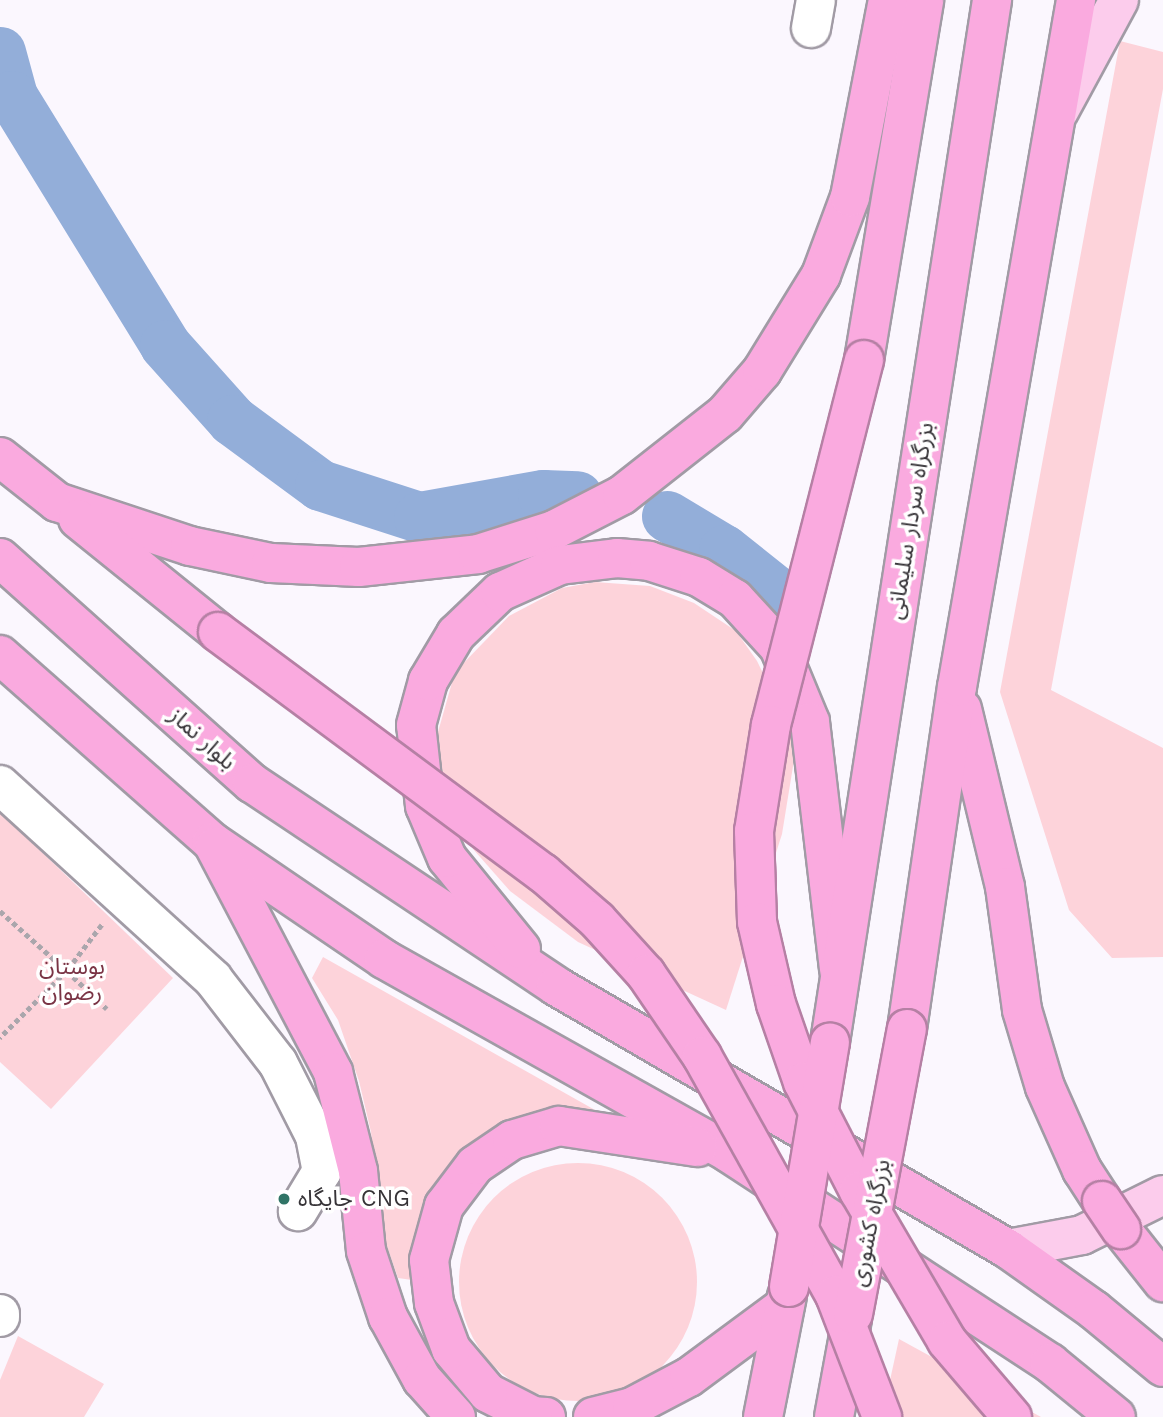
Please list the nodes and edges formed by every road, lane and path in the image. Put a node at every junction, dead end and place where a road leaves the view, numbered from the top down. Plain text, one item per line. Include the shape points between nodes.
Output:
1 (888, 0) edge
2 (924, 0) edge
3 (992, 0) edge
4 (1076, 0) edge
5 (1119, 0) edge
6 (1055, 119) junction
7 (0, 457) edge
8 (57, 502) junction
9 (0, 558) edge
10 (0, 655) edge
11 (957, 687) junction
12 (0, 785) edge
13 (212, 842) junction
14 (0, 911) edge
15 (95, 919) dead end
16 (839, 969) junction
17 (67, 971) junction
18 (556, 986) junction
19 (107, 1009) dead end
20 (0, 1038) edge
21 (729, 1153) junction
22 (1163, 1195) edge
23 (298, 1211) dead end
24 (1008, 1249) junction
25 (1163, 1282) edge
26 (787, 1296) junction
27 (1050, 1363) junction
28 (1163, 1367) edge
29 (456, 1417) edge
30 (546, 1417) edge
31 (593, 1417) edge
32 (763, 1417) edge
33 (834, 1417) edge
34 (883, 1417) edge
35 (1012, 1417) edge
36 (1089, 1417) edge
37 (1116, 1417) edge

1 - 8 highway via 850,197 821,275 762,371 725,414 622,495 554,530 478,554 359,567 271,563 190,546
2 - 35 highway, bridge via 864,360 771,725 754,831 757,922 776,1003 803,1082 947,1341
3 - 16 highway, بزرگراه سردار سلیمانی
4 - 6 highway
5 - 6 main road
6 - 11 highway
7 - 8 highway
8 - 34 highway, bridge via 219,632 543,873 597,920 646,974 702,1056 828,1283
9 - 18 highway, بلوار نماز via 252,783
10 - 13 highway
11 - 25 highway via 1005,887 1022,1010 1045,1087 1082,1170
11 - 33 highway, بزرگراه کشوری, bridge via 907,1029
12 - 23 lane via 213,979 278,1063 314,1136 322,1171
13 - 21 highway via 384,959
13 - 29 highway via 333,1072 358,1171 366,1251 388,1317 422,1379
14 - 17 path
15 - 17 path via 105,928
16 - 18 highway via 810,722 779,647 735,599 699,577 649,561 617,558 560,565 500,593 456,634 428,681 416,725 425,806 447,858
16 - 26 highway, بزرگراه سردار سلیمانی, bridge
17 - 19 path
17 - 20 path
18 - 24 highway, بلوار نماز
21 - 27 highway
21 - 30 highway via 559,1126 512,1140 475,1165 444,1206 429,1260 434,1304 451,1349 488,1393 533,1416
22 - 24 main road via 1082,1235
24 - 28 highway, بلوار نماز via 1094,1310
26 - 31 highway via 689,1377 632,1407
26 - 32 highway
27 - 36 highway
27 - 37 highway

